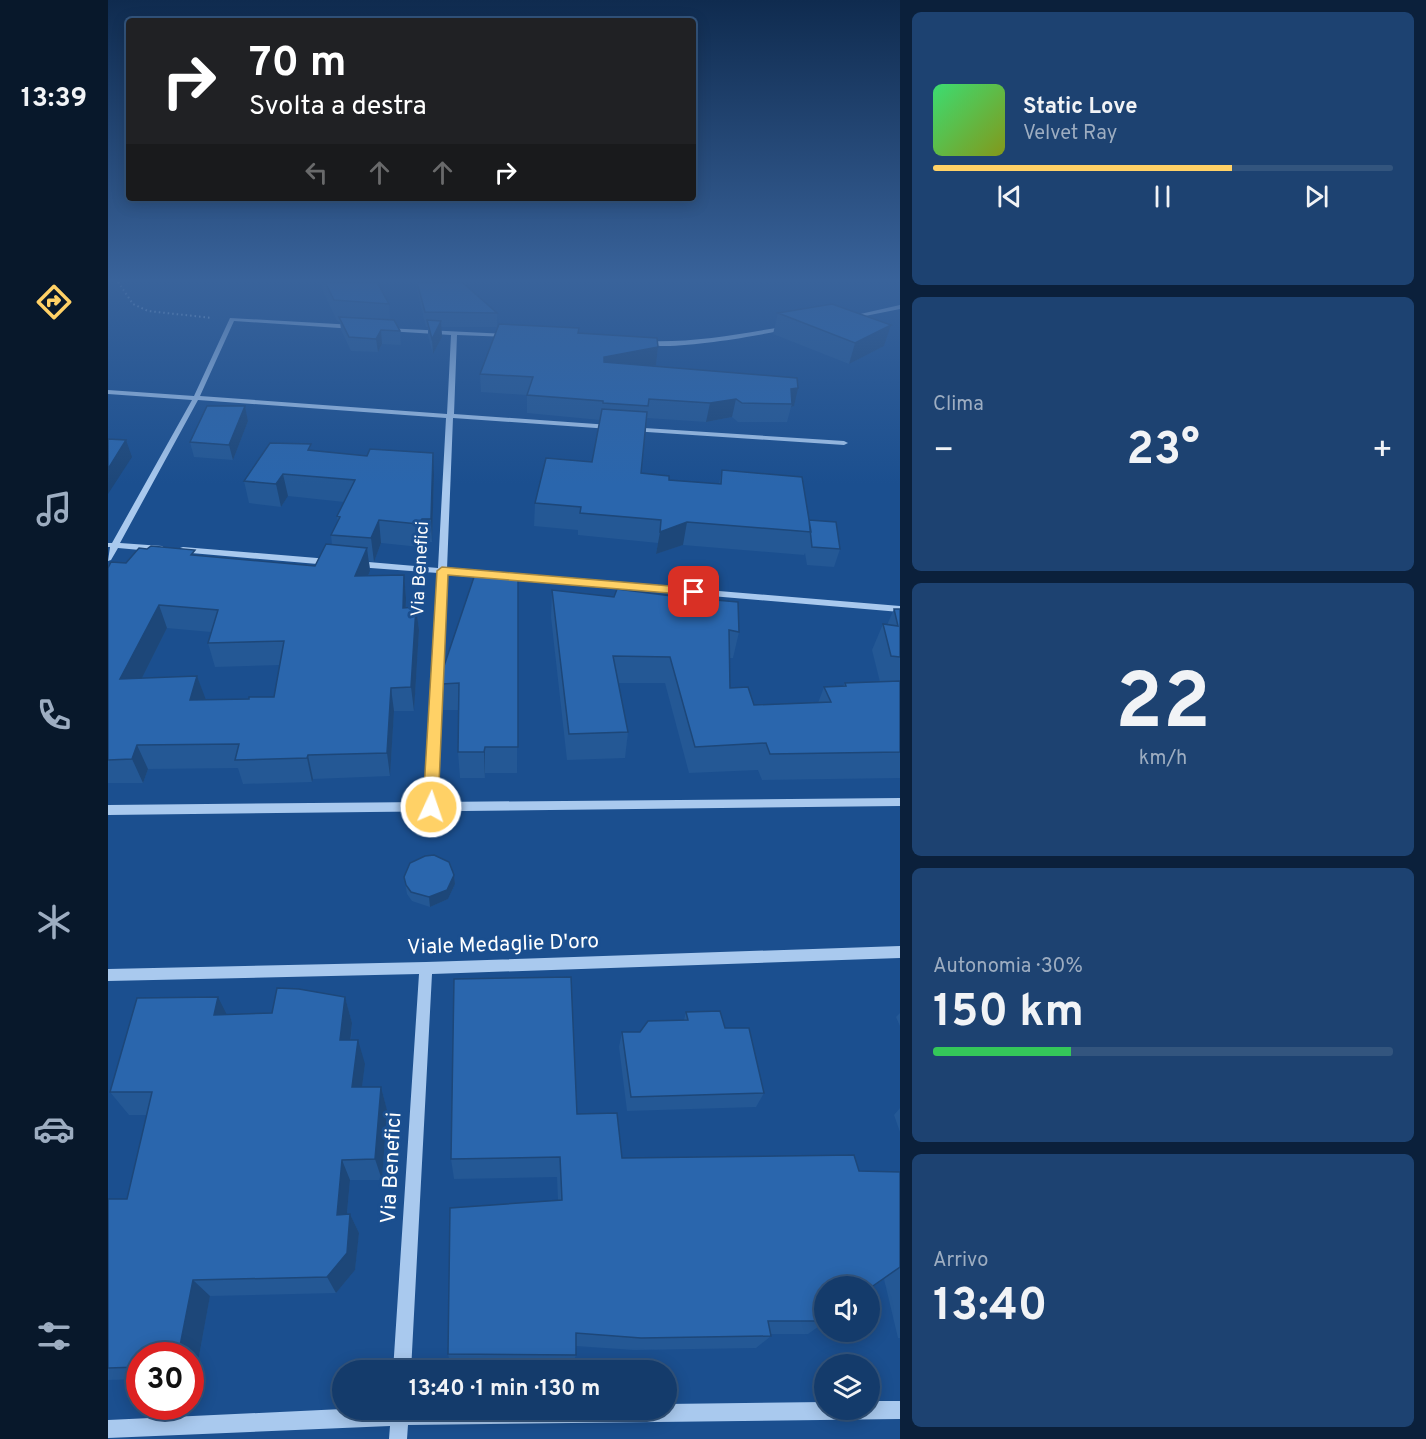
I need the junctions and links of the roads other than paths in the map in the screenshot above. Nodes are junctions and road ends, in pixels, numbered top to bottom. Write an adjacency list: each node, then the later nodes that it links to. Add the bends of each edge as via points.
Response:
1 (218, 349): 4 (street)
2 (453, 349): 5 (street, Via Benefici)
3 (108, 392): 4 (street)
4 (196, 398): 5 (street); 9 (street)
5 (450, 416): 6 (street); 13 (street, Via Benefici)
6 (617, 428)
7 (629, 429): 8 (street)
8 (844, 443)
9 (112, 545): 10 (street); 11 (street)
10 (108, 558)
11 (337, 563)
12 (349, 564): 13 (street)
13 (442, 571): 14 (street); 16 (street, Via Benefici)
14 (900, 609)
15 (900, 802): 16 (street)
16 (431, 807): 17 (street)
17 (108, 810)
18 (900, 952): 19 (street, Viale Medaglie D'oro)
19 (426, 968): 20 (street, Viale Medaglie D'oro); 21 (street, Via Benefici)
20 (108, 975)
21 (403, 1360)
22 (900, 1410): 23 (street)
23 (677, 1411)
24 (332, 1417): 26 (street)
25 (399, 1420): 27 (street)
26 (108, 1429)
27 (398, 1439)

